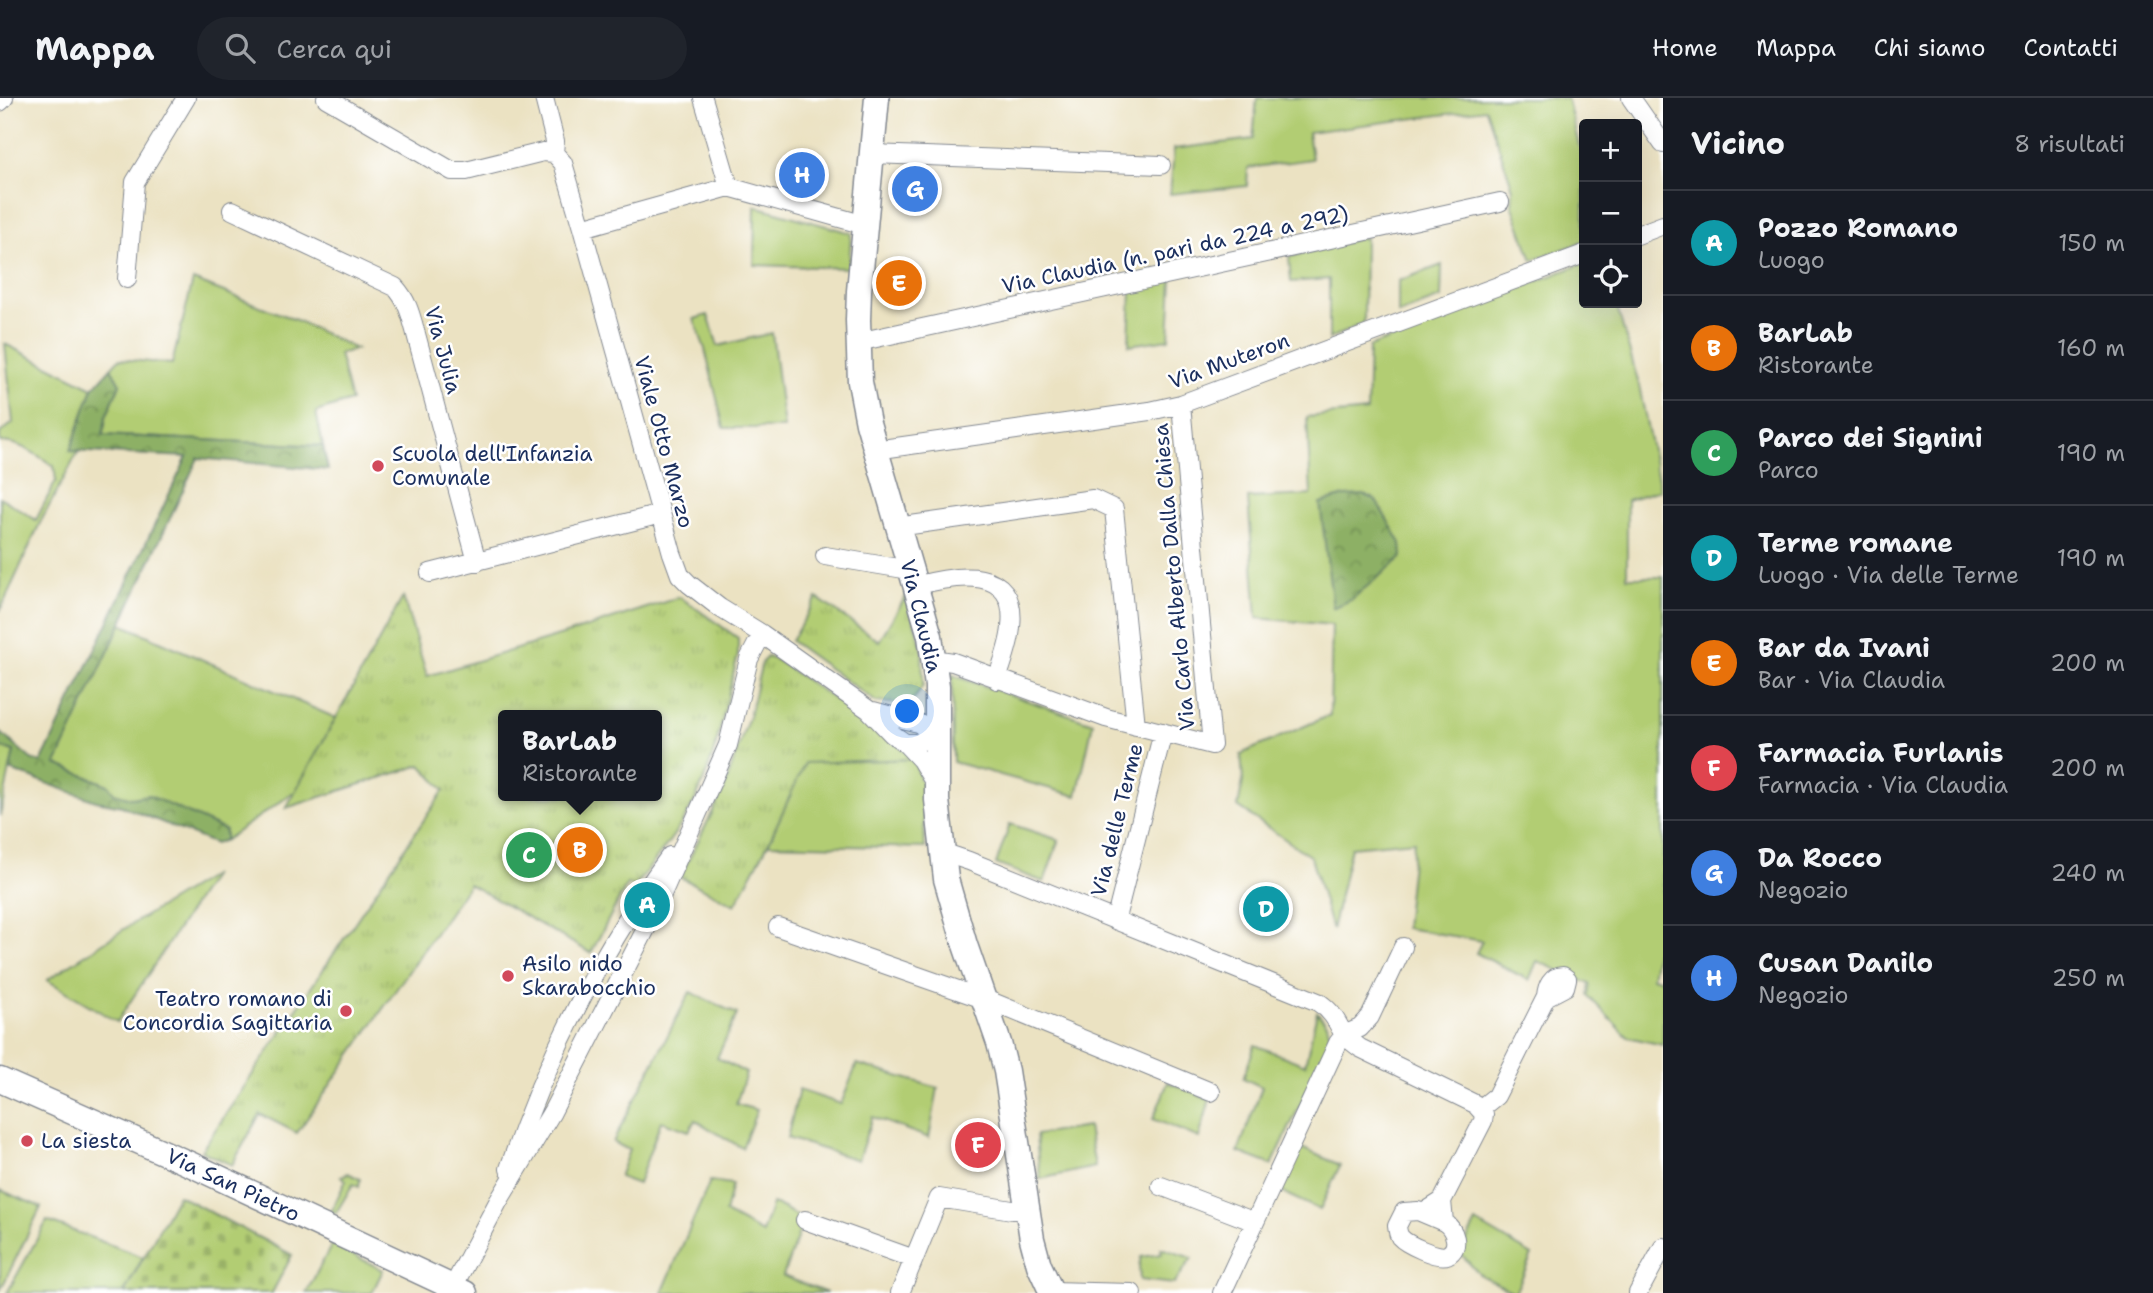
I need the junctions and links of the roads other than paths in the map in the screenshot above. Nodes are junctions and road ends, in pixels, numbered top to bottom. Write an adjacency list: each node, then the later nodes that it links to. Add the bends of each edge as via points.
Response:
1 (4, 98): 8 (street)
2 (186, 98): 21 (street, via 135,182)
3 (326, 98): 10 (street, via 452,171)
4 (544, 98): 10 (street, Viale Otto Marzo)
5 (702, 98): 13 (street)
6 (877, 98): 11 (street, Via Claudia)
7 (1631, 98): 9 (street)
8 (0, 102)
9 (1663, 144)
10 (554, 153): 18 (street, Viale Otto Marzo, via 563,163)
11 (872, 154): 12 (street); 17 (street, Via Claudia)
12 (1161, 165)
13 (729, 187): 17 (street); 18 (street)
14 (1500, 202): 22 (street, Via Claudia (n. pari da 224 a 292))
15 (232, 210): 28 (street, Via Julia, via 395,287 402,295)
16 (1663, 225): 19 (street)
17 (865, 226): 22 (street, Via Claudia)
18 (582, 228): 25 (street, Viale Otto Marzo)
19 (1642, 232)
20 (1579, 256): 23 (street, Via Muteron)
21 (127, 279)
22 (858, 342): 24 (street, Via Claudia, via 860,382)
23 (1181, 404): 24 (street, Via Muteron); 38 (street, Via Carlo Alberto Dalla Chiesa, via 1212,745)
24 (875, 450): 26 (street, Via Claudia)
25 (661, 514): 28 (street); 31 (street, Viale Otto Marzo, via 680,575)
26 (897, 527): 30 (street, Via Claudia); 37 (street, via 1093,499 1114,509)
27 (825, 556): 30 (street)
28 (477, 562): 29 (street)
29 (429, 573)
30 (913, 578): 32 (street, Via Claudia); 33 (street, via 974,578 1002,587 1011,606 1011,628)
31 (762, 635): 35 (street, Viale Otto Marzo); 42 (street, via 750,659 728,745)
32 (933, 659): 33 (street); 34 (street, Via Claudia)
33 (997, 680): 37 (street)
34 (937, 686): 36 (street, via 930,701); 39 (street, Via Claudia)
35 (869, 710): 36 (street, Viale Otto Marzo); 40 (street, Viale Otto Marzo)
36 (903, 719): 39 (street, Viale Otto Marzo)
37 (1136, 726): 38 (street)
38 (1163, 732): 44 (street, Via delle Terme)
39 (938, 736): 40 (street); 41 (street, Via Claudia)
40 (905, 743): 41 (street, Viale Otto Marzo)
41 (937, 785): 43 (street, Via Claudia)
42 (689, 831): 55 (street, via 651,919 552,1112); 55 (street, via 637,901 595,971 529,1111)
43 (943, 856): 44 (street, Via delle Terme, via 970,861); 48 (street, Via Claudia, via 950,897)
44 (1116, 918): 49 (street, Via delle Terme, via 1318,1002 1332,1014)
45 (778, 927): 48 (street)
46 (1403, 947): 49 (street, via 1370,1017)
47 (1546, 997): 52 (street, via 1496,1096)
48 (984, 1000): 51 (street); 56 (street, Via Claudia, via 1006,1071)
49 (1344, 1035): 52 (street, via 1360,1048); 59 (street)
50 (0, 1080): 63 (street, Via San Pietro)
51 (1211, 1092)
52 (1481, 1108): 54 (street, via 1479,1131)
53 (1161, 1186): 59 (street)
54 (1442, 1201): 57 (street); 60 (street)
55 (498, 1202): 63 (street)
56 (1026, 1210): 62 (street, via 939,1198); 64 (street, Via Claudia, via 1035,1252)
57 (1423, 1213): 60 (street); 60 (street, via 1404,1212 1399,1219 1398,1231 1407,1243 1447,1255 1454,1247 1454,1232)
58 (805, 1220): 62 (street)
59 (1255, 1222): 67 (street)
60 (1444, 1222)
61 (1663, 1247): 68 (street)
62 (914, 1259): 65 (street)
63 (459, 1290)
64 (1052, 1292): 66 (street)
65 (900, 1293)
66 (1132, 1293)
67 (1222, 1293)
68 (1638, 1293)

